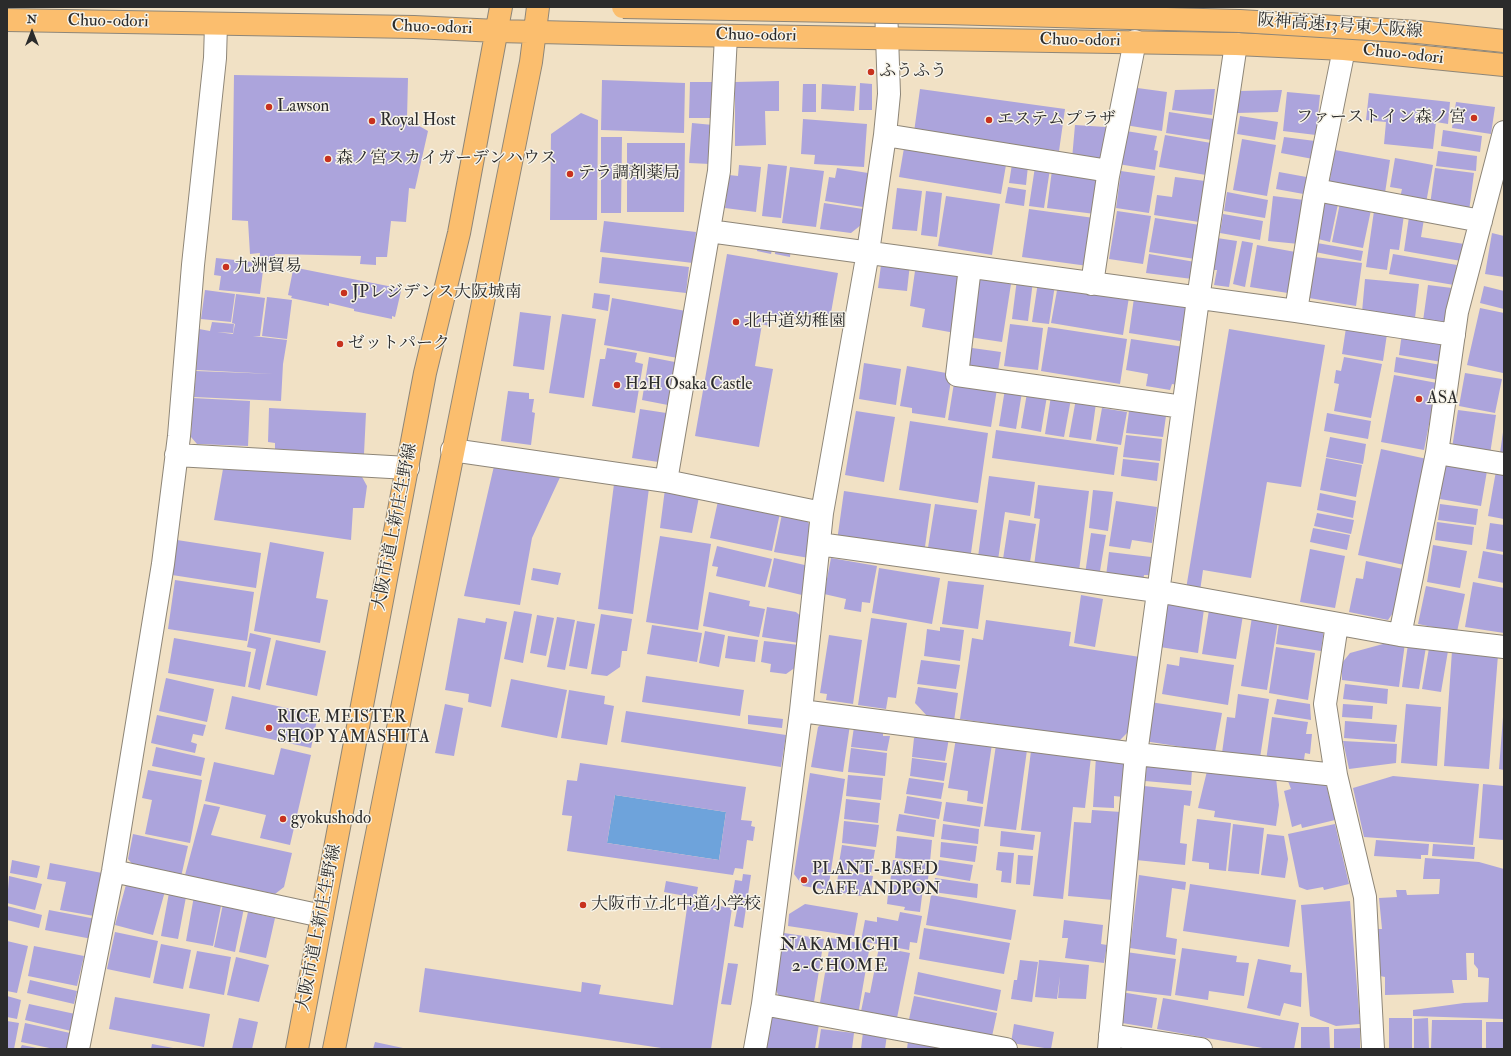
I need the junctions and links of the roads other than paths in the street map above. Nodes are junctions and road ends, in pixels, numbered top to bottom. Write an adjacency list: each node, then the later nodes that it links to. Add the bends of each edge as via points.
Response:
1 (501, 7): 7 (main road, 大阪市道上新庄生野線)
2 (538, 7): 8 (main road)
3 (623, 7): 12 (main road, 阪神高速13号東大阪線, bridge, via 945,12 1240,21 1410,31)
4 (886, 7): 10 (street)
5 (7, 20): 6 (main road, Chuo-odori)
6 (216, 24): 7 (main road, Chuo-odori); 31 (street, via 215,58)
7 (497, 31): 8 (main road, Chuo-odori); 33 (main road, 大阪市道上新庄生野線, via 459,233 425,373)
8 (533, 32): 9 (main road, Chuo-odori); 29 (main road, via 529,70)
9 (726, 36): 10 (main road, Chuo-odori); 21 (street, via 719,171)
10 (887, 38): 11 (main road, Chuo-odori); 17 (street, via 889,94)
11 (1135, 41): 13 (main road, Chuo-odori); 18 (street)
12 (1504, 41)
13 (1236, 44): 14 (main road, Chuo-odori); 25 (street)
14 (1344, 49): 15 (main road, Chuo-odori); 19 (street)
15 (1504, 65)
16 (1504, 132): 20 (street)
17 (885, 135): 18 (street); 22 (street)
18 (1109, 171): 24 (street)
19 (1316, 190): 20 (street); 26 (street)
20 (1481, 221): 27 (street, via 1457,312)
21 (709, 231): 22 (street); 34 (street)
22 (868, 252): 23 (street); 35 (street)
23 (970, 267): 24 (street); 28 (street, via 957,375)
24 (1092, 284): 25 (street)
25 (1198, 299): 26 (street); 28 (street)
26 (1296, 311): 27 (street)
27 (1454, 335): 30 (street)
28 (1183, 407): 37 (street)
29 (452, 450): 34 (street); 50 (main road)
30 (1437, 452): 32 (street); 39 (street)
31 (176, 454): 33 (street); 44 (street, via 163,564)
32 (1504, 464)
33 (408, 468): 45 (main road, 大阪市道上新庄生野線)
34 (666, 481): 35 (street)
35 (822, 513): 36 (street)
36 (819, 544): 37 (street); 41 (street)
37 (1157, 591): 38 (street); 42 (street)
38 (1337, 624): 39 (street); 43 (street, via 1325,704)
39 (1400, 635): 40 (street)
40 (1504, 646)
41 (802, 711): 42 (street); 46 (street)
42 (1136, 754): 43 (street); 47 (street)
43 (1336, 775): 54 (street, via 1365,897)
44 (113, 871): 45 (street); 48 (street)
45 (322, 916): 49 (main road, 大阪市道上新庄生野線)
46 (763, 1004): 51 (street); 52 (street)
47 (1110, 1042): 53 (street)
48 (78, 1049)
49 (297, 1049)
50 (334, 1049)
51 (755, 1049)
52 (1006, 1049)
53 (1201, 1049)
54 (1373, 1049)

